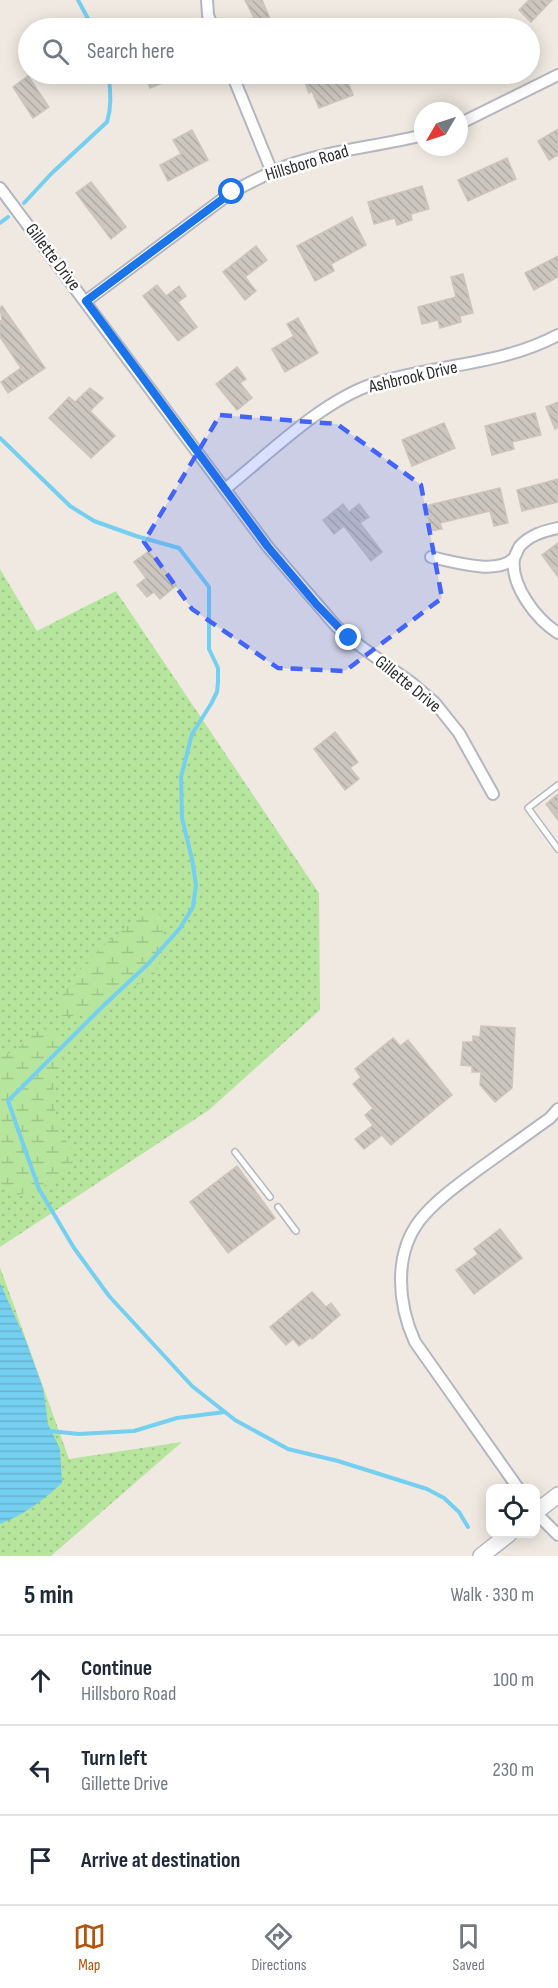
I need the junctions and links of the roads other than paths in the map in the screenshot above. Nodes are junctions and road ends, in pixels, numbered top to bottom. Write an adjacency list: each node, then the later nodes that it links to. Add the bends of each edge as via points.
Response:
1 (207, 0): 2 (street)
2 (209, 18)
3 (558, 75): 6 (street)
4 (236, 84): 9 (street)
5 (540, 84): 7 (street)
6 (540, 84)
7 (468, 120)
8 (414, 137): 9 (street, Hillsboro Road, via 338,152)
9 (272, 171): 11 (street, Hillsboro Road, via 232,192)
10 (0, 188): 11 (street, Gillette Drive)
11 (86, 301): 13 (street, Gillette Drive)
12 (558, 335): 13 (street, Ashbrook Drive, via 529,349 490,360 405,376 352,393 316,415)
13 (225, 489): 19 (street, Gillette Drive, via 268,547 336,626 413,684 450,720)
14 (558, 528): 16 (street, via 532,537)
15 (431, 556): 16 (street, via 471,566 489,566)
16 (514, 558): 17 (street, via 513,570 528,602)
17 (558, 633)
18 (558, 785): 20 (lane, via 528,808)
19 (493, 794)
20 (558, 849)
21 (558, 1109): 26 (street, via 420,1220 402,1265 402,1305 415,1342)
22 (236, 1152): 23 (lane)
23 (270, 1197)
24 (278, 1207): 25 (lane)
25 (296, 1231)
26 (515, 1484)
27 (558, 1495): 28 (main road)
28 (540, 1509)
29 (540, 1516): 30 (street)
30 (558, 1535)
31 (502, 1538): 32 (main road)
32 (481, 1556)

